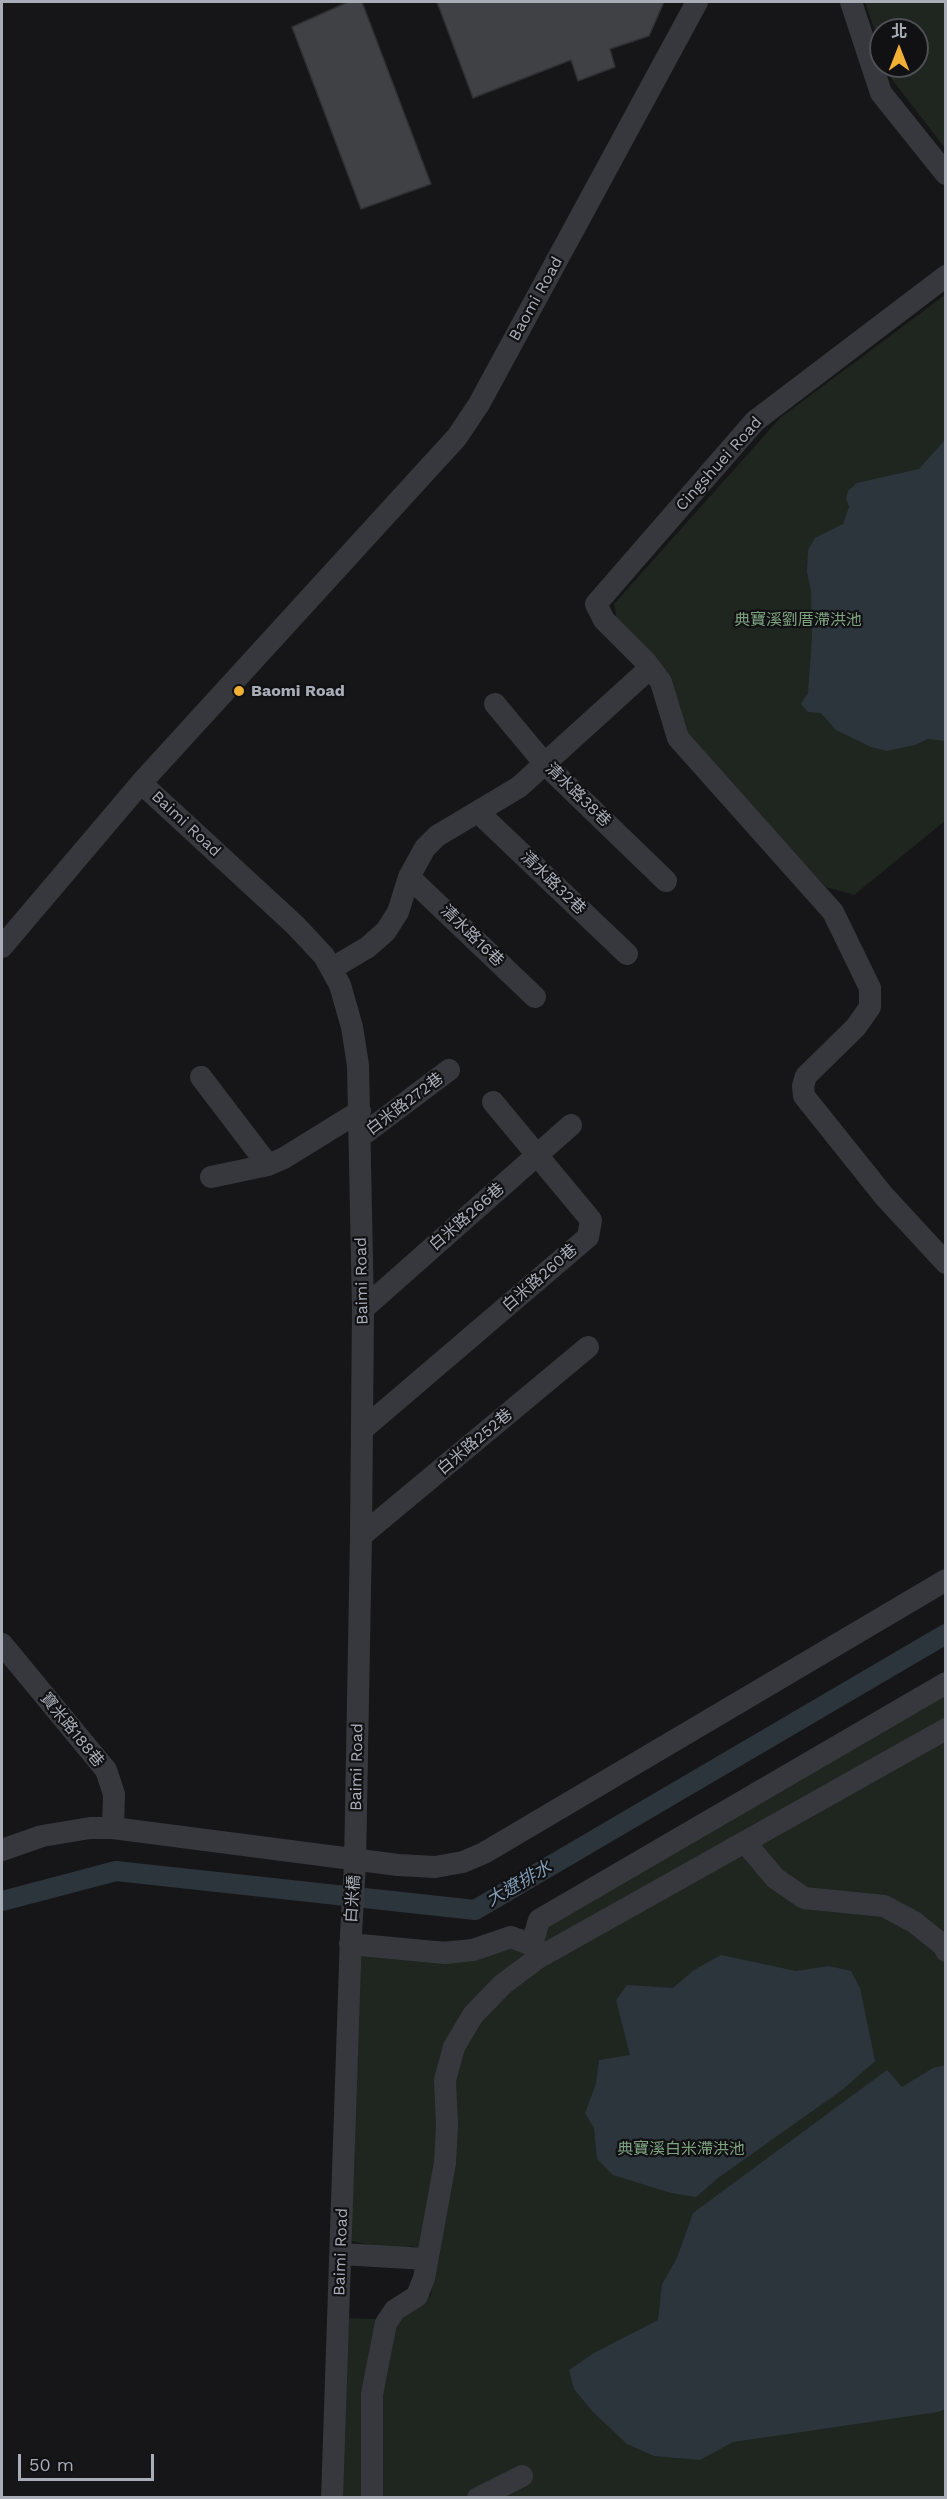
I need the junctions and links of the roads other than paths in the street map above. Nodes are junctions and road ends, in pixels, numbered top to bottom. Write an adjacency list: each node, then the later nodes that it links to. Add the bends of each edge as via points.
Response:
1 (697, 2): 8 (street, Baomi Road, via 479,404 457,437)
2 (851, 2): 3 (street, via 881,93)
3 (945, 174)
4 (945, 276): 5 (street, Cingshuei Road, via 755,421 596,604 604,620)
5 (650, 668): 7 (street); 25 (street, via 661,682 678,738 833,912 844,934 870,988 870,1007 856,1027 806,1076 804,1096 884,1196)
6 (495, 704): 7 (street, 清水路38巷)
7 (545, 764): 9 (street, via 519,787); 11 (street, 清水路38巷)
8 (141, 783): 12 (street, Baomi Road); 14 (street, Baimi Road, via 295,925)
9 (478, 812): 10 (street, via 437,836 425,848); 13 (street, 清水路32巷)
10 (409, 877): 14 (street, via 398,912 386,931); 15 (street, 清水路16巷)
11 (666, 881)
12 (2, 946)
13 (627, 954)
14 (331, 969): 19 (street, Baimi Road, via 340,985 352,1027)
15 (534, 997)
16 (449, 1070): 21 (street, 白米路272巷)
17 (201, 1077): 23 (street)
18 (493, 1102): 22 (street, 白米路260巷)
19 (360, 1111): 21 (street, Baimi Road); 23 (street)
20 (571, 1125): 22 (street, 白米路266巷)
21 (360, 1137): 26 (street, Baimi Road)
22 (537, 1155): 26 (street, 白米路266巷); 28 (street, 白米路260巷, via 591,1220 588,1237)
23 (268, 1165): 24 (street)
24 (211, 1177)
25 (945, 1263)
26 (363, 1309): 28 (street, Baimi Road)
27 (588, 1347): 29 (street, 白米路252巷)
28 (362, 1430): 29 (street, Baimi Road)
29 (361, 1536): 37 (street, Baimi Road)
30 (945, 1580): 37 (street, via 484,1852 463,1862 435,1867)
31 (2, 1644): 34 (street, 寶米路188巷, via 105,1770 114,1794)
32 (945, 1683): 40 (street, via 539,1920)
33 (945, 1730): 35 (street)
34 (113, 1828): 36 (street, via 42,1836); 37 (street)
35 (745, 1842): 39 (street, via 775,1878 804,1898 884,1906 914,1922); 40 (street)
36 (2, 1850)
37 (355, 1861): 38 (street, 白米橋)
38 (350, 1939): 40 (street, via 445,1953 473,1950 511,1937); 41 (street, Baimi Road)
39 (945, 1951)
40 (535, 1952): 42 (street, via 473,2015 454,2047 445,2080 445,2163 436,2225)
41 (341, 2254): 42 (street); 44 (street, Baimi Road)
42 (426, 2259): 45 (street, via 417,2296 395,2310 386,2323 372,2394)
43 (522, 2476): 46 (street)
44 (332, 2498)
45 (372, 2498)
46 (478, 2498)

